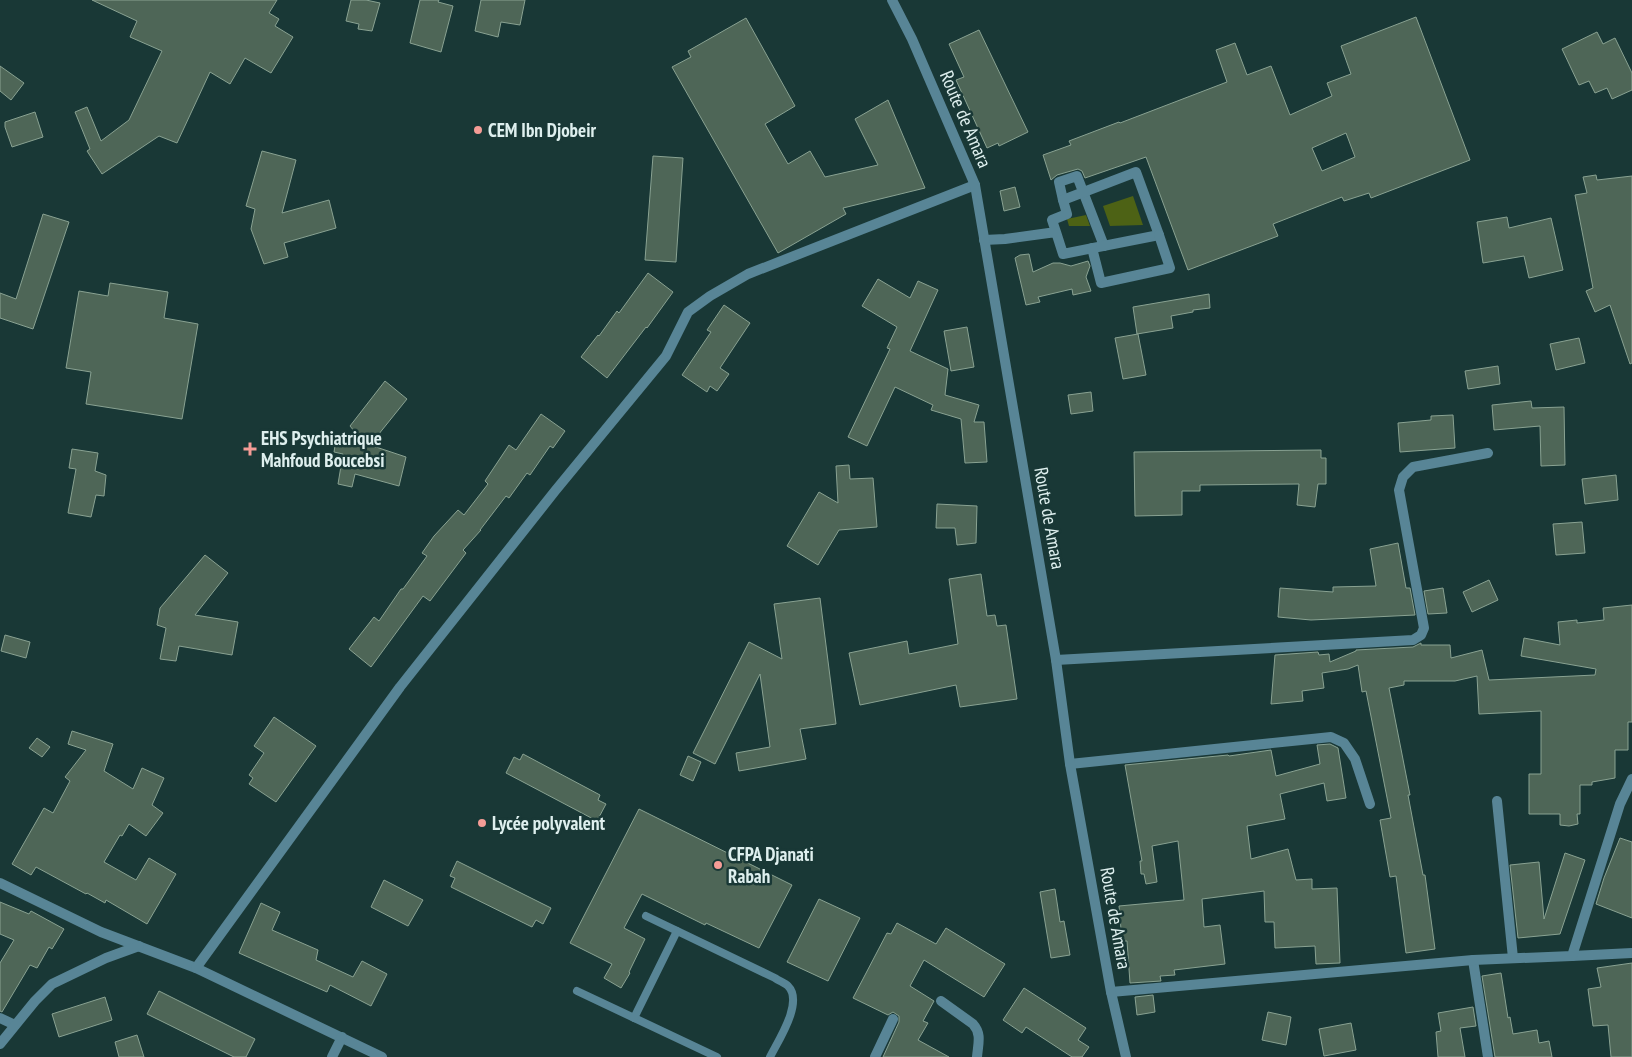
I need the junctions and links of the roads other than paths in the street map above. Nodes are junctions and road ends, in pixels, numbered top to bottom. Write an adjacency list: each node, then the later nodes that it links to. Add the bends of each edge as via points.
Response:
1 (892, 0): 2 (street, Route de Amara)
2 (975, 185): 7 (street, Route de Amara); 24 (street, via 748,274 688,312 666,356 400,687)
3 (1084, 192): 4 (street); 4 (street, via 1077,176 1058,182); 6 (street, via 1136,172); 8 (street)
4 (1064, 200): 5 (street, via 1067,214 1052,220)
5 (1056, 232): 7 (street); 9 (street, via 1064,254)
6 (1159, 235): 8 (street); 9 (street, via 1170,268 1102,283)
7 (984, 240): 11 (street, Route de Amara)
8 (1104, 246): 9 (street)
9 (1092, 248)
10 (1488, 453): 11 (street, via 1413,467 1403,477 1399,490 1424,628 1413,640)
11 (1056, 660): 12 (street, Route de Amara)
12 (1070, 764): 15 (street, via 1331,737 1344,743 1356,759); 26 (street, Route de Amara)
13 (1632, 779): 21 (street, via 1620,804)
14 (1497, 801): 22 (street)
15 (1370, 804)
16 (0, 883): 19 (street, via 101,932)
17 (646, 916): 18 (lane)
18 (677, 931): 29 (lane); 37 (lane, via 789,987 794,997 793,1012)
19 (139, 946): 24 (street); 31 (street, via 52,984)
20 (1632, 953): 21 (street)
21 (1572, 956): 22 (street)
22 (1513, 958): 23 (street)
23 (1473, 960): 26 (street); 41 (street)
24 (196, 968): 32 (street)
25 (577, 991): 29 (lane)
26 (1111, 992): 40 (street, Route de Amara)
27 (941, 1001): 39 (street, via 977,1028 980,1034)
28 (0, 1018): 31 (street)
29 (634, 1018): 36 (lane)
30 (893, 1019): 38 (street)
31 (15, 1025): 33 (street)
32 (342, 1037): 34 (street); 35 (street)
33 (0, 1044)
34 (332, 1057)
35 (382, 1057)
36 (717, 1057)
37 (770, 1057)
38 (875, 1057)
39 (977, 1057)
40 (1126, 1057)
41 (1488, 1057)

